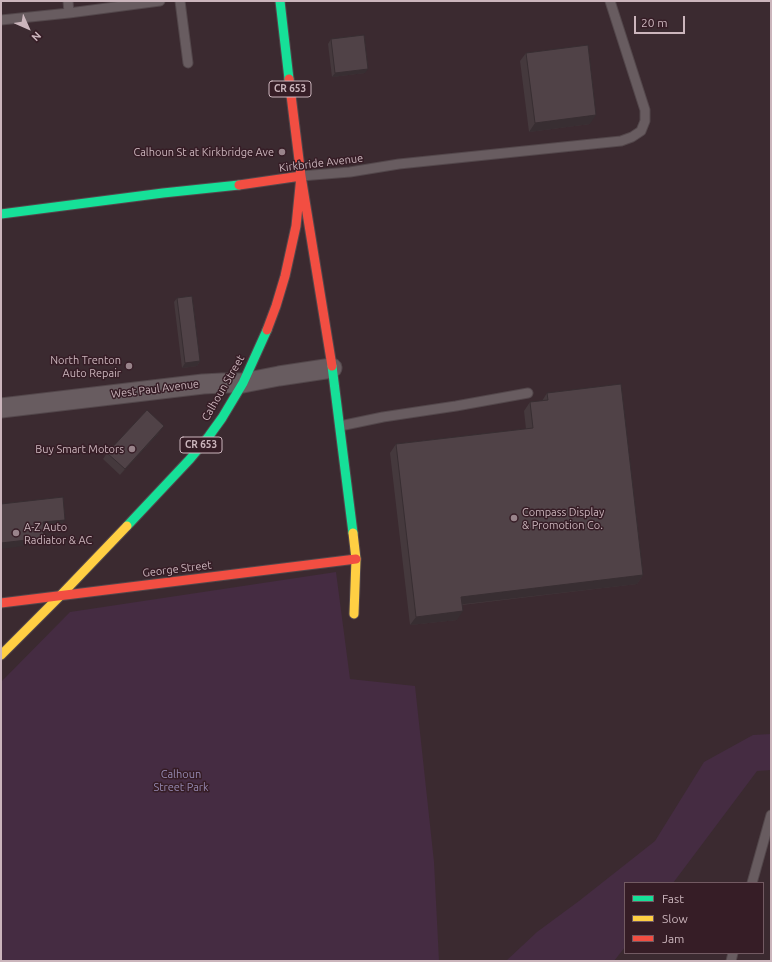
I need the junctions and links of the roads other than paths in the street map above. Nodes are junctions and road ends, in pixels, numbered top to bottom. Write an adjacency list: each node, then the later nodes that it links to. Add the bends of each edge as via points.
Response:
1 (68, 1): 6 (lane)
2 (160, 1): 6 (lane)
3 (180, 1): 8 (lane)
4 (280, 1): 9 (street, Calhoun Street / CR 653)
5 (610, 1): 9 (lane, Kirkbride Avenue, via 645,110 645,121 641,130 632,137 621,141)
6 (69, 13): 7 (lane)
7 (1, 20)
8 (188, 63)
9 (301, 176): 10 (street, Kirkbride Avenue); 11 (street, Calhoun Street); 12 (street, Calhoun Street / CR 653, via 296,226 285,276 268,327)
10 (1, 214)
11 (332, 368): 12 (street, West Paul Avenue); 15 (street, Calhoun Street)
12 (243, 383): 14 (street, West Paul Avenue, via 222,382); 17 (street, Calhoun Street / CR 653, via 222,418 190,459)
13 (528, 393): 15 (lane, via 383,416)
14 (1, 408)
15 (340, 426): 16 (street, Calhoun Street)
16 (356, 559): 17 (street, George Street); 19 (street, Calhoun Street)
17 (60, 596): 18 (street, George Street); 20 (street, Calhoun Street / CR 653)
18 (1, 603)
19 (354, 614)
20 (1, 656)
21 (771, 815): 22 (lane)
22 (752, 882)

